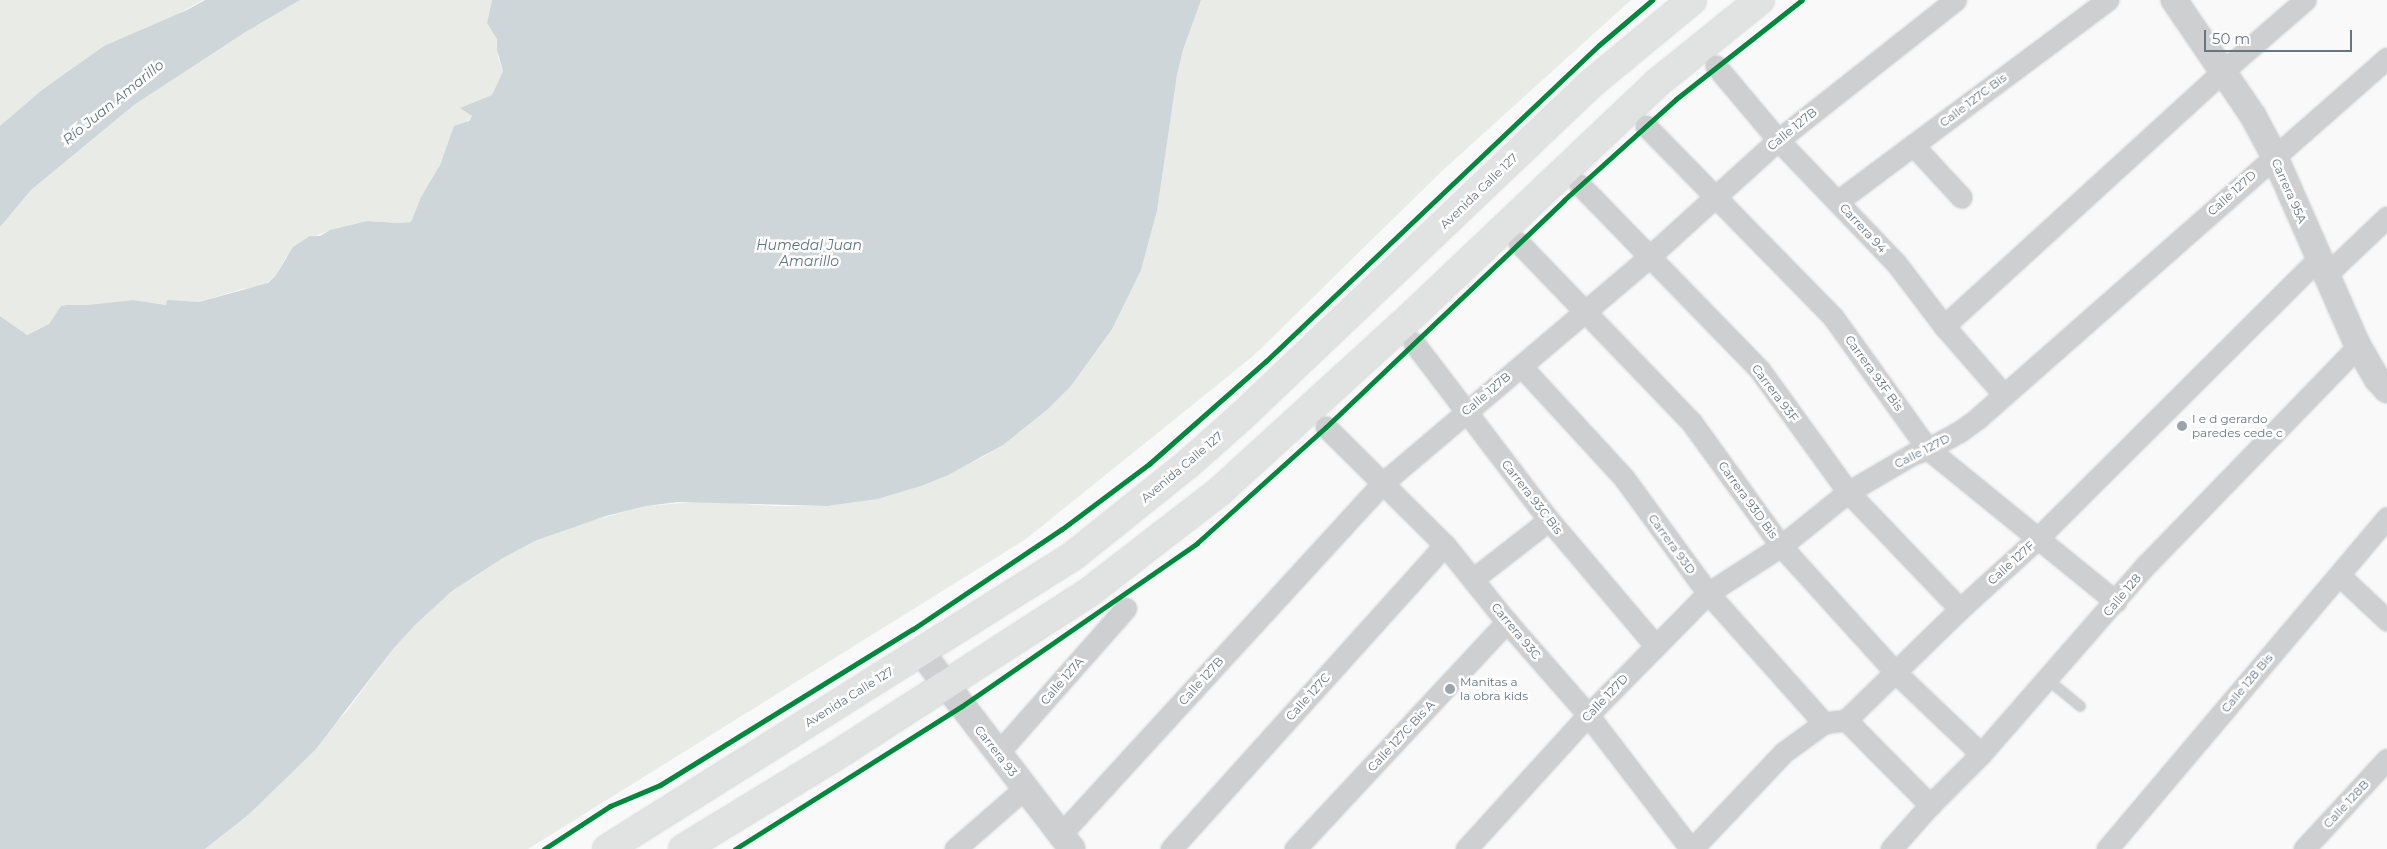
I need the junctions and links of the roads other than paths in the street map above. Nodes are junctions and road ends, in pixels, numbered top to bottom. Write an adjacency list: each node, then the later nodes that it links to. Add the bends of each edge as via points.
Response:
1 (1692, 0): 49 (main road, Avenida Calle 127, via 1587,86 1300,362 1188,464 1073,556)
2 (1760, 0): 52 (main road, via 1658,83 1220,492 1088,593)
3 (1955, 0): 7 (street, Calle 127B)
4 (2108, 0): 13 (street, Calle 127C Bis)
5 (2174, 0): 10 (street, Carrera 95A)
6 (2305, 0): 10 (street)
7 (1932, 7): 12 (street, Calle 127B)
8 (2387, 58): 14 (street, Calle 127D)
9 (1716, 66): 12 (street, Carrera 94)
10 (2222, 72): 14 (street, Carrera 95A); 24 (street)
11 (1646, 126): 16 (street, Carrera 93F Bis)
12 (1778, 140): 16 (street, Calle 127B); 18 (street, Carrera 94)
13 (1913, 144): 17 (street); 18 (street, Calle 127C Bis)
14 (2274, 156): 22 (street, Carrera 95A); 29 (street, Calle 127D)
15 (1580, 185): 21 (street, Carrera 93F)
16 (1716, 196): 21 (street, Calle 127B); 32 (street, Carrera 93F Bis, via 1833,317)
17 (1961, 197)
18 (1838, 201): 24 (street, Carrera 94, via 1896,263)
19 (2387, 217): 22 (street, Calle 127F)
20 (1519, 243): 23 (street, Carrera 93D Bis)
21 (1649, 257): 23 (street, Calle 127B); 34 (street, Carrera 93F, via 1759,369)
22 (2323, 266): 26 (street, Carrera 95A); 37 (street, Calle 127F)
23 (1585, 312): 27 (street, Calle 127B); 39 (street, Carrera 93D Bis, via 1692,423)
24 (1944, 326): 29 (street, Carrera 94)
25 (1414, 343): 30 (street, Carrera 93C Bis)
26 (2358, 346): 28 (street, Carrera 95A); 43 (street, Calle 128, via 2148,564)
27 (1520, 366): 30 (street, Calle 127B); 42 (street, Carrera 93D, via 1624,478)
28 (2384, 381)
29 (2004, 395): 32 (street, Calle 127D, via 1959,432)
30 (1467, 410): 33 (street, Calle 127B); 36 (street, Carrera 93C Bis)
31 (1326, 427): 33 (street, Carrera 93C)
32 (1928, 449): 34 (street, Calle 127D, via 1913,454); 37 (street, Carrera 93F Bis)
33 (1384, 482): 38 (street, Carrera 93C); 62 (street, Calle 127B)
34 (1848, 492): 39 (street, Calle 127D); 45 (street, Carrera 93F)
35 (2387, 518): 40 (street, Calle 128 Bis)
36 (1549, 520): 41 (street); 48 (street, Carrera 93C Bis)
37 (2037, 539): 43 (street, Carrera 93F Bis); 45 (street, Calle 127F)
38 (1445, 545): 41 (street, Carrera 93C); 66 (street, Calle 127C)
39 (1781, 546): 42 (street, Calle 127D); 50 (street, Carrera 93D Bis)
40 (2339, 575): 46 (street); 71 (street, Calle 128 Bis)
41 (1474, 579): 47 (street, Carrera 93C)
42 (1708, 593): 48 (street, Calle 127D); 56 (street, Carrera 93D)
43 (2116, 602): 51 (street, Calle 128)
44 (1126, 608): 57 (street, Calle 127A)
45 (1960, 609): 50 (street, Calle 127F)
46 (2387, 620)
47 (1507, 622): 54 (street, Carrera 93C); 67 (street, Calle 127C Bis A)
48 (1656, 646): 54 (street, Calle 127D)
49 (920, 652): 52 (street, Carrera 93); 63 (main road, Avenida Calle 127)
50 (1896, 673): 55 (street, Calle 127F); 58 (street, Carrera 93D Bis)
51 (2048, 679): 53 (lane); 58 (street, Calle 128)
52 (946, 686): 57 (street, Carrera 93); 64 (main road)
53 (2080, 706)
54 (1588, 715): 68 (street, Calle 127D); 69 (street, Carrera 93C)
55 (1846, 720): 56 (street); 61 (street)
56 (1824, 723): 69 (street, via 1784,752)
57 (998, 754): 60 (street, Carrera 93)
58 (1981, 754): 61 (street, Calle 128)
59 (2387, 759): 72 (street, Calle 128B)
60 (1025, 788): 62 (street, Carrera 93); 65 (street)
61 (1930, 805): 70 (street, Calle 128)
62 (1066, 842)
63 (607, 849)
64 (684, 849)
65 (955, 849)
66 (1171, 849)
67 (1295, 849)
68 (1466, 849)
69 (1691, 849)
70 (1891, 849)
71 (2107, 849)
72 (2304, 849)

